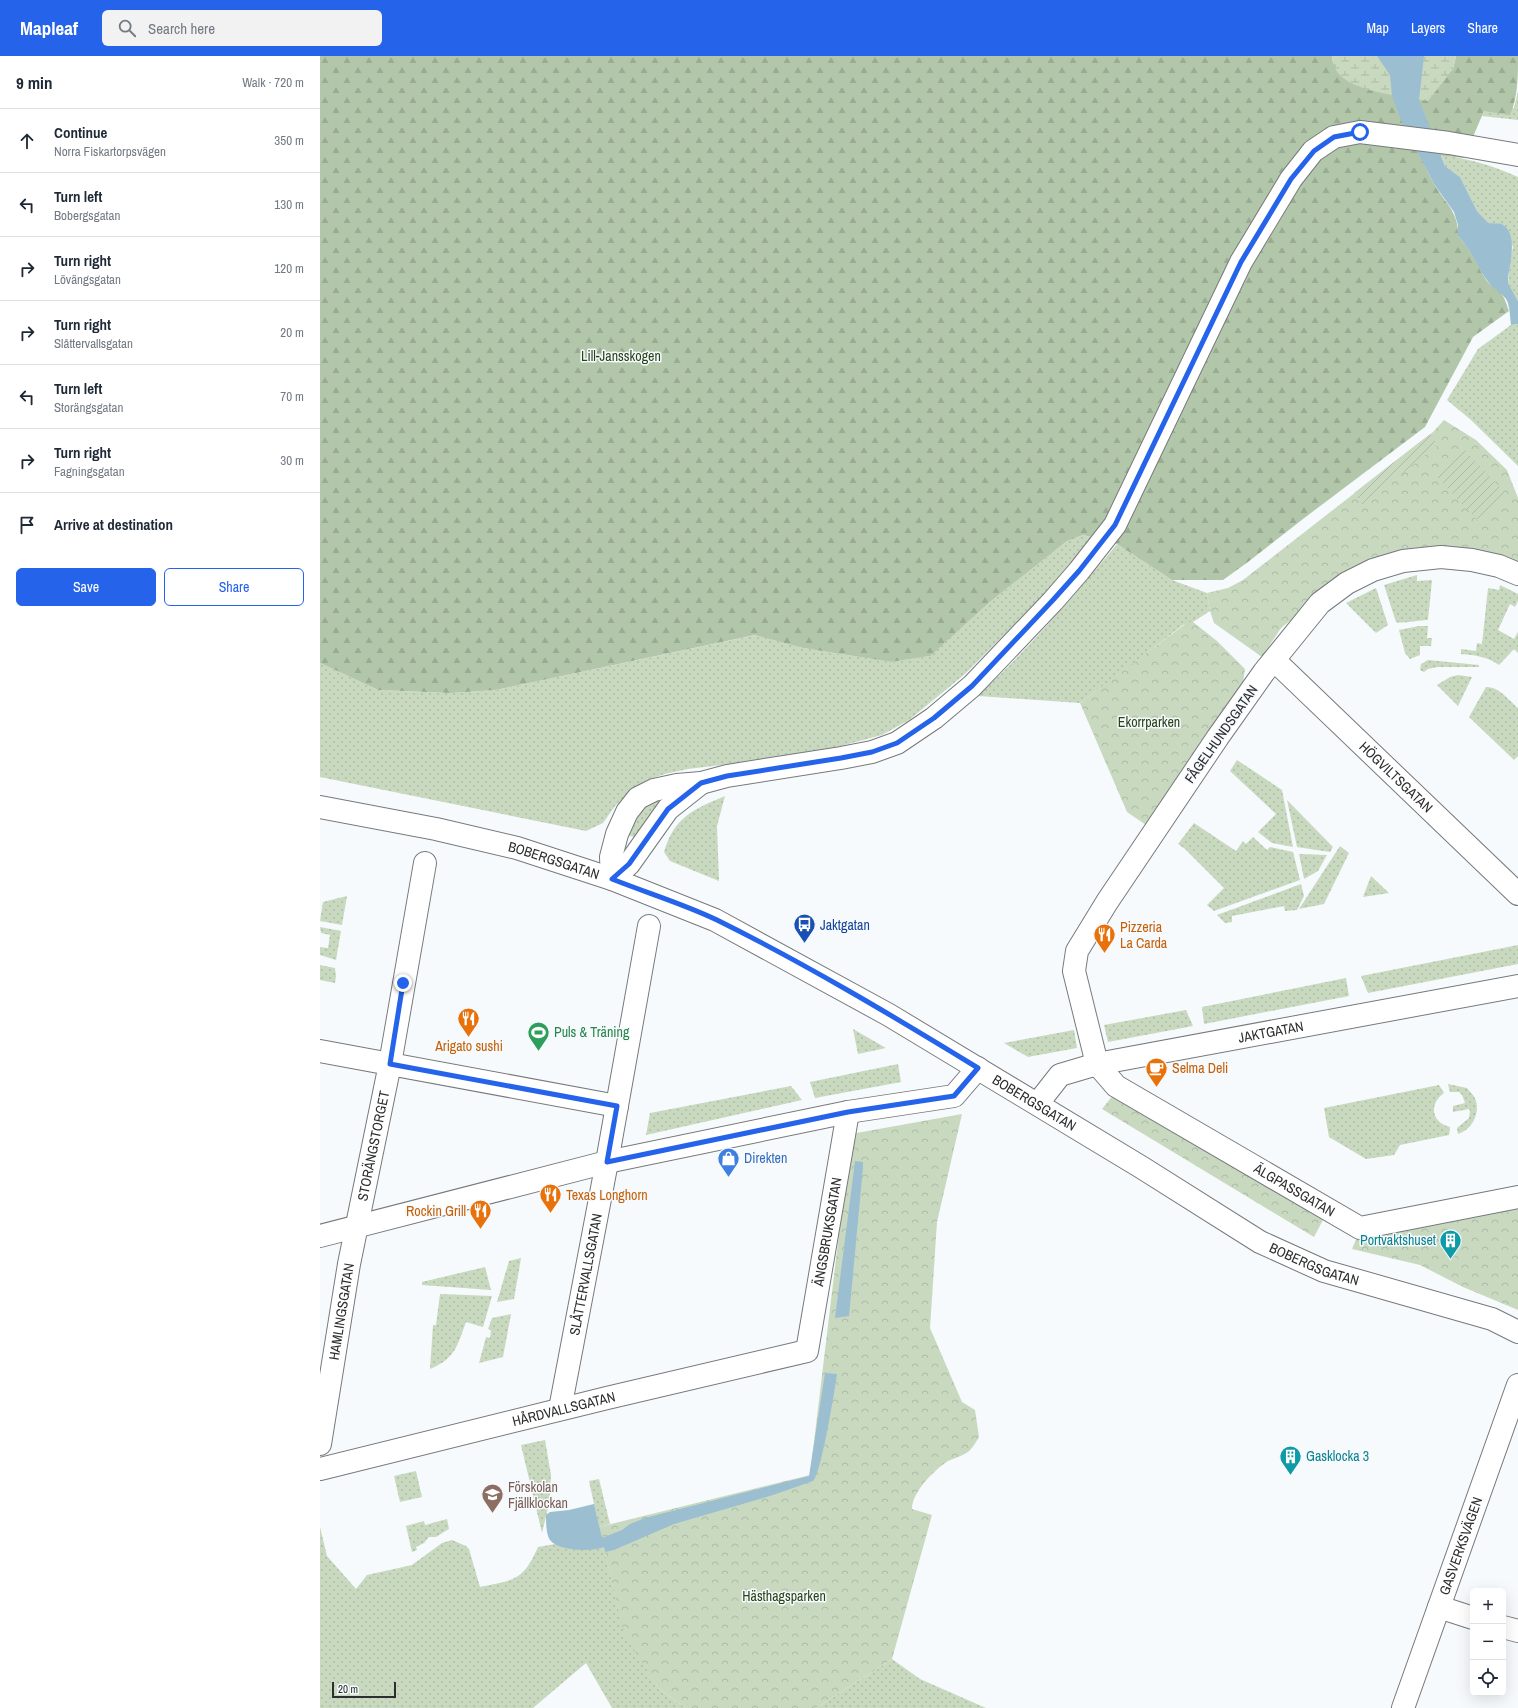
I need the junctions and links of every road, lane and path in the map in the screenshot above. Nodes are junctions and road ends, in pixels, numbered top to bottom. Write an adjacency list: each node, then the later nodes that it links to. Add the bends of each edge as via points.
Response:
1 (1518, 155): 4 (street, via 1360,132 1334,137 1314,151 1291,179 1241,262 1115,525 1079,571 972,686 934,718 897,743 872,752 727,776)
2 (1518, 574): 3 (street, FÅGELHUNDSGATAN, via 1499,566 1472,560 1441,557 1402,561 1373,570 1347,583 1320,603)
3 (1274, 660): 8 (street, HÖGVILTSGATAN); 13 (street, FÅGELHUNDSGATAN, via 1218,737 1077,951 1074,971)
4 (701, 783): 7 (street, via 668,809 629,864); 7 (street, via 654,790 638,798 626,812 617,834 611,857)
5 (320, 807): 7 (street, BOBERGSGATAN, via 436,829 517,848)
6 (425, 863): 12 (street, STORÄNGSTORGET)
7 (612, 879): 14 (street, BOBERGSGATAN, via 715,920 752,939)
8 (1518, 894)
9 (649, 926): 16 (street, SLÅTTERVALLSGATAN)
10 (1518, 986): 13 (street, JAKTGATAN)
11 (320, 1051): 12 (street)
12 (390, 1064): 16 (street); 20 (street, STORÄNGSTORGET)
13 (1097, 1064): 15 (street, JAKTGATAN, via 1060,1075); 19 (street, ÄLGPASSGATAN, via 1116,1086 1360,1228)
14 (978, 1068): 15 (street, BOBERGSGATAN); 17 (street, via 954,1096)
15 (1038, 1104): 22 (street, BOBERGSGATAN, via 1260,1242 1324,1271 1492,1319)
16 (617, 1106): 18 (street, SLÅTTERVALLSGATAN)
17 (848, 1112): 18 (street); 23 (street, ÄNGSBRUKSGATAN)
18 (607, 1162): 20 (street); 25 (street, SLÅTTERVALLSGATAN)
19 (1518, 1197)
20 (356, 1228): 21 (street); 26 (street, HAMLINGSGATAN)
21 (320, 1236)
22 (1518, 1332)
23 (807, 1351): 25 (street, HÅRDVALLSGATAN)
24 (1518, 1385): 28 (street, GASVERKSVÄGEN)
25 (560, 1409): 27 (street, HÅRDVALLSGATAN)
26 (320, 1444)
27 (320, 1469)
28 (1439, 1607): 29 (street); 32 (street, GASVERKSVÄGEN)
29 (1470, 1617)
30 (1506, 1628): 31 (street)
31 (1518, 1631)
32 (1403, 1708)

